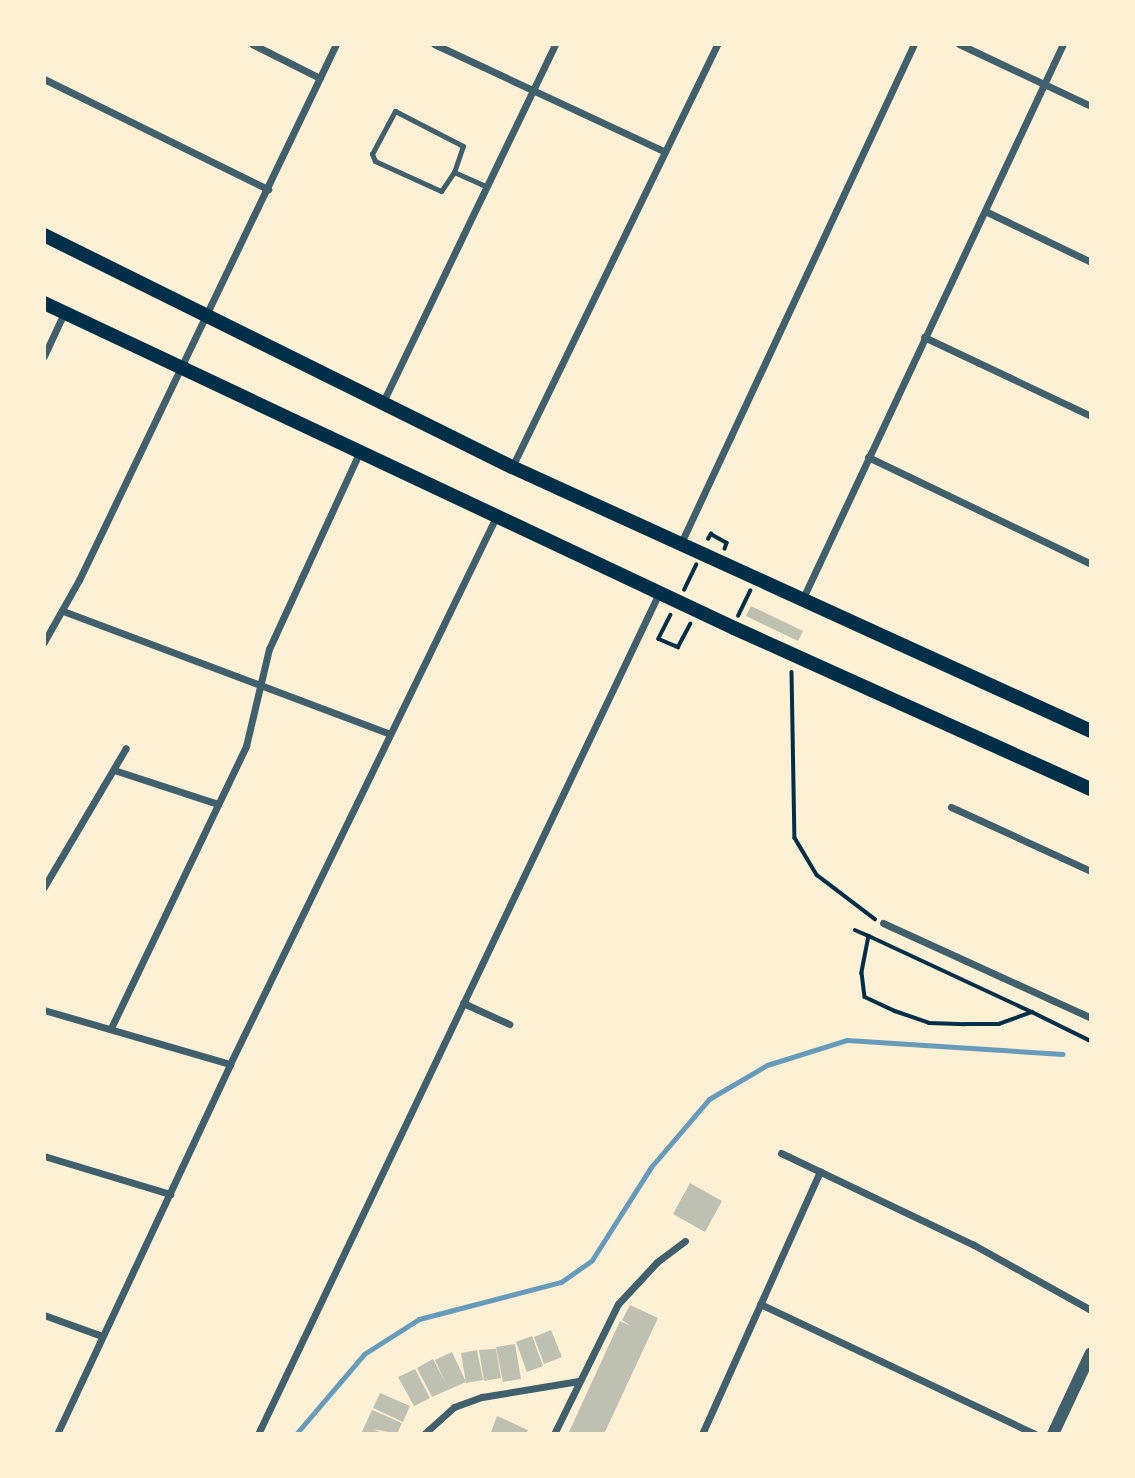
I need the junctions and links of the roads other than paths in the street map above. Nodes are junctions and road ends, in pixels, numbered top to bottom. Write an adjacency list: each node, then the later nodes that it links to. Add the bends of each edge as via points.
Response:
1 (252, 44): 9 (street)
2 (336, 44): 9 (street)
3 (434, 44): 12 (street)
4 (555, 44): 12 (street)
5 (717, 44): 14 (street)
6 (914, 44): 33 (street)
7 (959, 44): 11 (street)
8 (1063, 44): 11 (street)
9 (320, 78): 17 (street)
10 (44, 79): 17 (street)
11 (1044, 84): 13 (street); 18 (street)
12 (533, 89): 14 (street); 16 (street)
13 (1091, 106)
14 (663, 151): 31 (street)
15 (454, 172): 15 (lane, via 464,150 460,141 401,112 390,116 372,154 375,161 441,191); 16 (lane)
16 (487, 187): 27 (street)
17 (268, 189): 23 (street)
18 (985, 211): 20 (street); 24 (street)
19 (44, 235): 23 (main road)
20 (1091, 262)
21 (44, 303): 22 (main road)
22 (64, 312): 25 (street); 26 (main road)
23 (208, 315): 26 (street); 27 (main road)
24 (925, 337): 28 (street); 30 (street)
25 (44, 356)
26 (182, 369): 29 (main road); 37 (street)
27 (382, 405): 31 (main road)
28 (1091, 416)
29 (359, 453): 32 (main road); 39 (street, via 269,649)
30 (868, 457): 34 (street); 36 (street)
31 (512, 467): 33 (main road)
32 (496, 517): 35 (main road); 41 (street)
33 (681, 543): 36 (main road)
34 (1091, 564)
35 (659, 592): 44 (main road); 50 (street)
36 (803, 598): 40 (main road)
37 (63, 611): 38 (street); 39 (street)
38 (45, 639)
39 (261, 686): 41 (street); 45 (street, via 246,747)
40 (1091, 731)
41 (390, 734): 55 (street)
42 (126, 748): 43 (street)
43 (114, 770): 45 (street); 48 (street)
44 (1091, 789)
45 (218, 804): 54 (street)
46 (951, 807): 47 (street)
47 (1091, 871)
48 (44, 887)
49 (883, 923): 52 (street)
50 (463, 1003): 53 (street); 68 (street)
51 (44, 1010): 54 (street)
52 (1091, 1018)
53 (509, 1024)
54 (111, 1028): 55 (street)
55 (230, 1064): 59 (street)
56 (781, 1153): 58 (street)
57 (44, 1156): 59 (street)
58 (820, 1171): 61 (street); 62 (street, via 974,1245)
59 (170, 1194): 64 (street)
60 (685, 1241): 66 (street, via 657,1262 618,1304)
61 (760, 1304): 71 (street); 72 (street)
62 (1091, 1310)
63 (44, 1315): 64 (street)
64 (102, 1336): 67 (street)
65 (1091, 1353): 73 (street)
66 (579, 1381): 69 (street, via 472,1400 437,1418); 70 (street)
67 (57, 1434)
68 (258, 1434)
69 (424, 1434)
70 (554, 1434)
71 (702, 1434)
72 (1035, 1434)
73 (1053, 1434)

